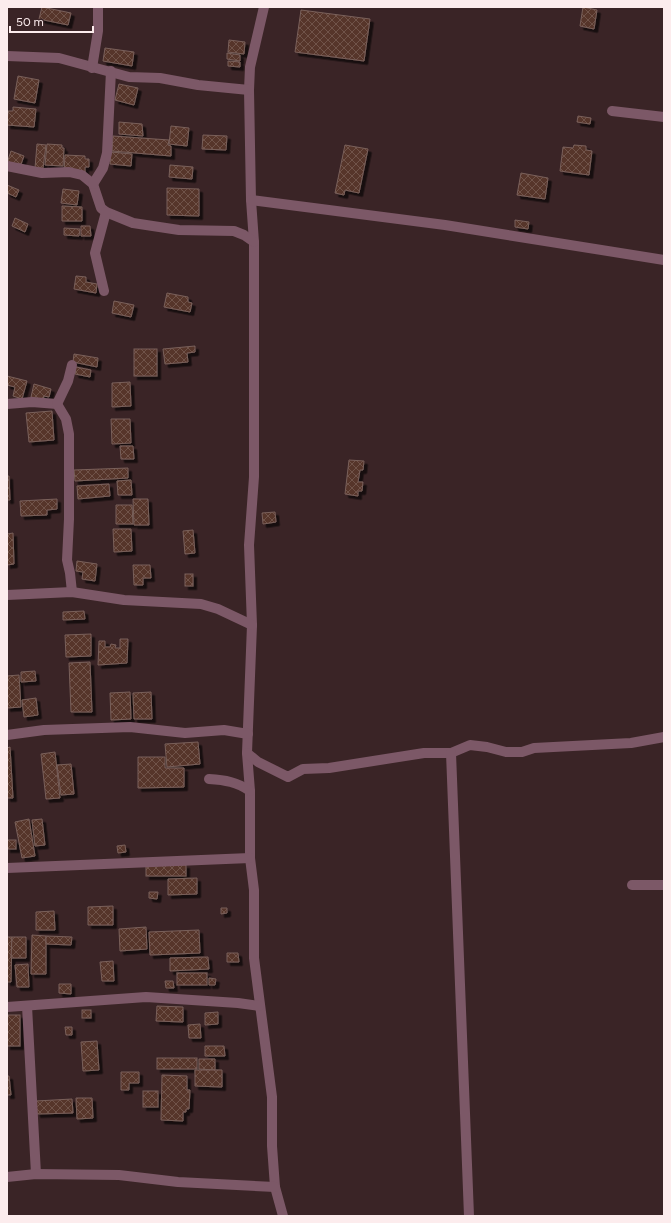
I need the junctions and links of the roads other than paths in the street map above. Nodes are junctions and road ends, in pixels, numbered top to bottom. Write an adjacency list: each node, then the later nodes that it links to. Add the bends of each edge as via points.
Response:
1 (98, 7): 4 (street, via 98,31)
2 (264, 7): 6 (street, via 250,67)
3 (7, 56): 4 (street, via 59,58)
4 (92, 68): 5 (street)
5 (111, 71): 6 (street, via 129,77 160,78); 10 (street, via 107,153 103,168)
6 (249, 90): 11 (street)
7 (612, 111): 8 (street)
8 (664, 117)
9 (7, 166): 10 (street, via 42,173 69,172 82,175)
10 (93, 184): 12 (street, via 101,208)
11 (251, 200): 13 (street); 14 (street, via 445,225)
12 (106, 212): 13 (street, via 148,227 234,232); 15 (street, via 95,253)
13 (254, 242): 21 (street, via 254,477 249,545)
14 (664, 260)
15 (104, 291)
16 (72, 365): 18 (street, via 68,381)
17 (7, 404): 18 (street)
18 (57, 404): 19 (street, via 66,420 69,434 67,560)
19 (72, 592): 20 (street); 21 (street, via 124,600 201,604)
20 (7, 596)
21 (252, 625): 22 (street)
22 (248, 734): 23 (street, via 224,730 185,733 130,727 44,730); 25 (street)
23 (7, 735)
24 (664, 737): 26 (street, via 631,743 534,748 522,752 506,752 470,745)
25 (246, 753): 26 (street, via 262,765 288,777 303,769 329,768 424,753); 28 (street)
26 (451, 753): 40 (street)
27 (209, 779): 28 (street, via 229,780)
28 (250, 791): 29 (street)
29 (250, 858): 30 (street); 34 (street, via 254,890 254,958)
30 (7, 868)
31 (632, 884): 32 (street)
32 (664, 885)
33 (27, 1006): 34 (street, via 146,997 238,1002); 35 (street); 36 (street)
34 (259, 1006): 38 (street, via 272,1097)
35 (7, 1007)
36 (36, 1174): 37 (street); 38 (street, via 119,1175 178,1182)
37 (7, 1177)
38 (275, 1187): 39 (street)
39 (283, 1216)
40 (469, 1216)

